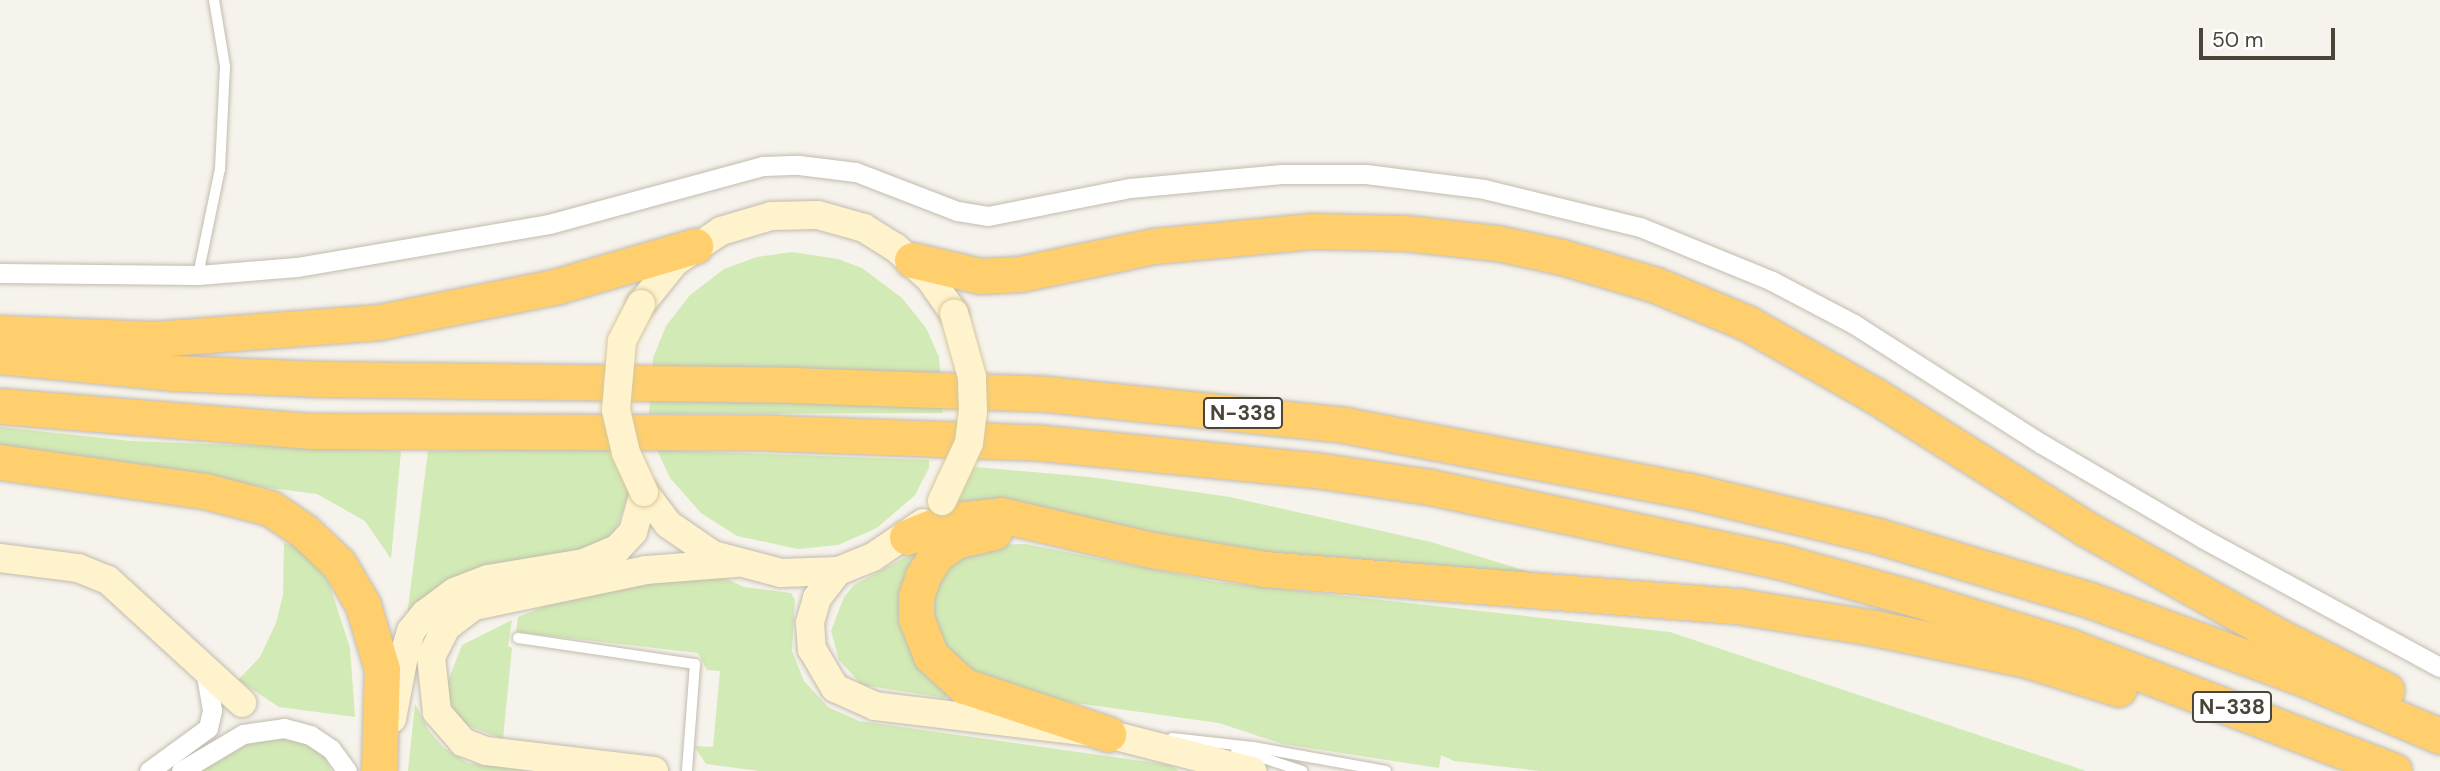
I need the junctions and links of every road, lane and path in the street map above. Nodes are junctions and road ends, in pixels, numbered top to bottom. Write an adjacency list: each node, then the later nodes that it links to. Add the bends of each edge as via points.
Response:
1 (214, 0): 5 (lane, via 225,66 220,169)
2 (695, 246): 3 (street, via 721,231 771,216 818,215 864,228); 6 (highway, via 558,286 380,322 154,339); 10 (street, bridge, via 654,283 622,341 616,410 626,453)
3 (912, 260): 11 (street, bridge, via 954,313 972,377 973,410 969,443 942,500); 20 (highway, via 980,276 1020,274 1154,246 1258,233 1405,233 1497,243 1632,278 1747,324 1814,359 2085,528 2280,637)
4 (0, 273): 5 (street)
5 (198, 275): 17 (street, via 297,267 536,227 763,166 799,164 856,172 957,211 988,216 1130,188 1282,174 1366,174 1484,189 1640,227 1772,281 1854,324 2042,444 2202,538)
6 (0, 333)
7 (0, 356): 22 (highway, N-338, via 174,373 321,379 1046,394 1345,425 1691,491 1878,536 2090,600 2305,679)
8 (0, 406): 36 (highway, N-338, via 312,431 788,433 1043,443 1315,470 1430,487 1753,555 1916,598 2068,646)
9 (0, 462): 28 (highway, via 205,491 270,508 304,531 339,564 363,605 382,669)
10 (644, 492): 13 (street, via 668,524 697,547); 28 (street, via 633,532 617,548 584,563 488,579 454,592 425,614 411,631 405,651)
11 (907, 537): 14 (street); 15 (highway, via 947,521 1001,515 1152,550 1265,569)
12 (0, 558): 18 (street, via 78,568 101,577)
13 (735, 563): 14 (street, via 781,573); 29 (street, via 646,570 474,606 446,627 431,657 437,712 463,742 486,751)
14 (838, 571): 23 (street, via 817,598 810,623 812,649 835,688 875,706 994,718)
15 (1364, 579): 23 (highway, via 1299,578 1170,564 1024,533 990,532 956,541 936,555 916,596 916,618 931,656 964,686); 35 (highway, via 1731,606 1874,628 2027,660 2233,724)
16 (518, 638): 30 (lane, via 695,664)
17 (2440, 667)
18 (205, 670): 19 (street); 26 (street, via 212,710 208,728)
19 (242, 703): 21 (street); 25 (street, via 236,726 202,748)
20 (2440, 715)
21 (285, 727): 25 (street, via 243,734); 27 (street, via 310,735 331,749)
22 (2440, 736)
23 (1099, 742): 24 (lane); 31 (lane, via 1160,755); 32 (street)
24 (1217, 743): 33 (lane); 34 (lane)
25 (183, 770)
26 (149, 771)
27 (347, 771)
28 (380, 771)
29 (654, 771)
30 (687, 771)
31 (1202, 771)
32 (1252, 771)
33 (1302, 771)
34 (1386, 771)
35 (2363, 771)
36 (2394, 771)

